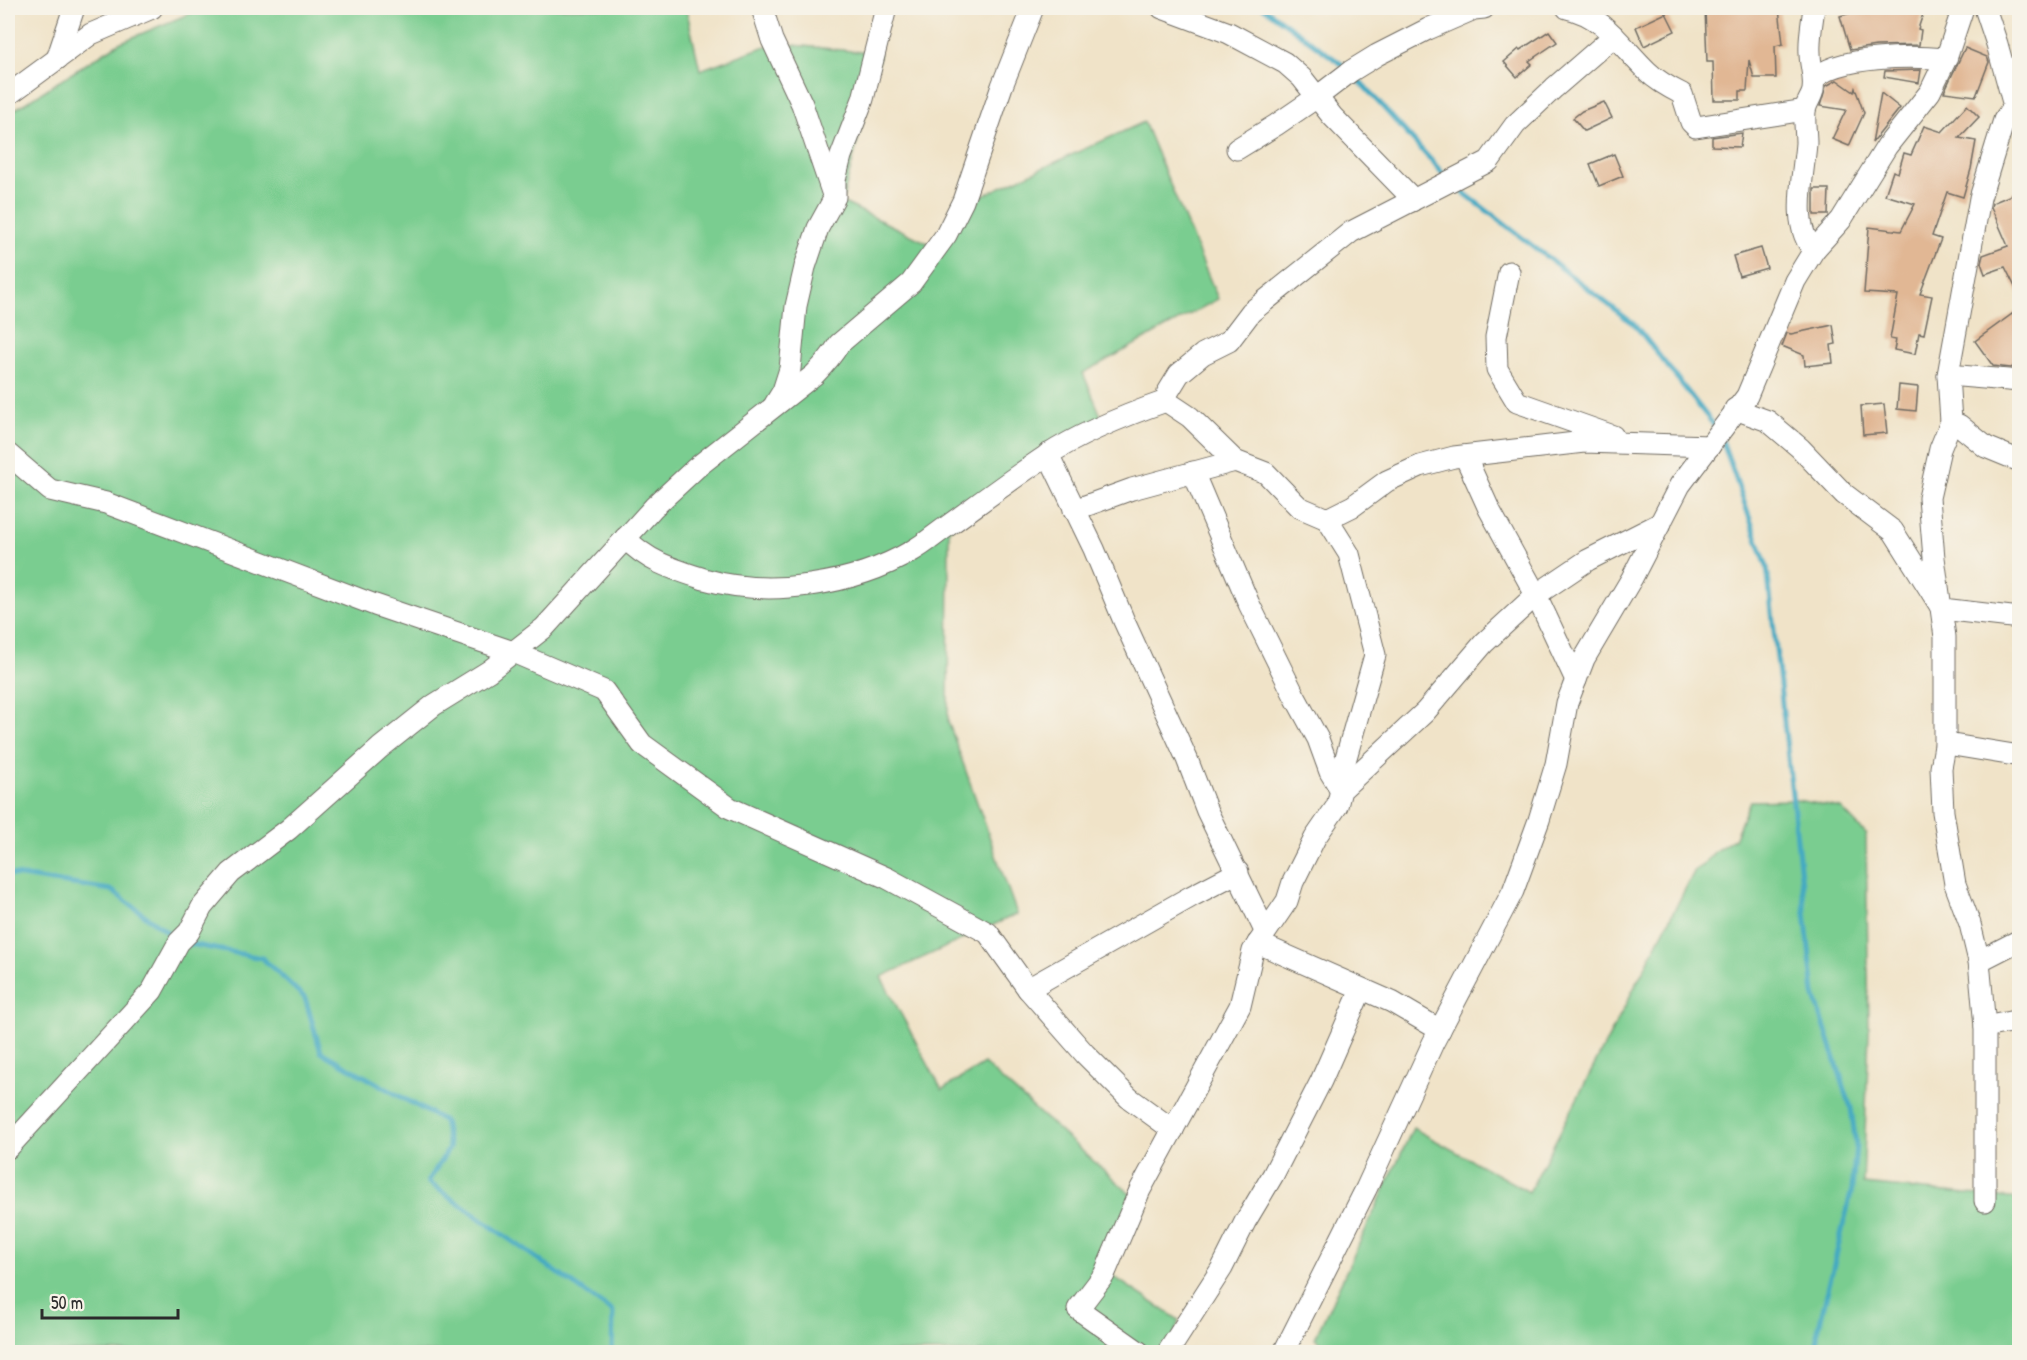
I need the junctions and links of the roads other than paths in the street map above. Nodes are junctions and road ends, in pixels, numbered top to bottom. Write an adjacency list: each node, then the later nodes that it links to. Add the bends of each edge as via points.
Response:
1 (74, 8): 14 (street)
2 (152, 8): 14 (street, via 91,34)
3 (762, 8): 22 (street)
4 (886, 8): 22 (street, via 863,99 835,180)
5 (1033, 8): 29 (street, via 963,201 946,235 911,283 839,344 814,375)
6 (1162, 8): 18 (street, via 1229,33 1285,63)
7 (1484, 8): 18 (street, via 1428,29 1377,55 1350,70)
8 (1567, 8): 12 (street)
9 (1814, 8): 16 (street, via 1809,51)
10 (1964, 8): 15 (street)
11 (1985, 8): 19 (street)
12 (1596, 12): 13 (street)
13 (1614, 36): 20 (street, via 1648,73 1682,94 1696,127); 23 (street, via 1515,125 1489,161)
14 (57, 59): 17 (street)
15 (1946, 59): 16 (street, via 1867,60 1833,68); 24 (street, via 1930,92 1887,146 1841,220)
16 (1814, 78): 20 (street, via 1813,93)
17 (8, 95)
18 (1317, 98): 21 (street); 23 (street)
19 (2017, 107): 26 (street, via 2004,120 1980,198)
20 (1805, 110): 24 (street, via 1800,209 1802,229)
21 (1237, 149)
22 (835, 197): 29 (street, via 804,267 790,369)
23 (1412, 201): 28 (street, via 1351,232 1279,288 1251,312 1228,341 1203,354 1179,374)
24 (1814, 250): 30 (street, via 1796,281 1747,396)
25 (1509, 272): 32 (street, via 1496,337 1497,369 1517,402)
26 (1948, 375): 27 (street); 31 (street)
27 (2019, 381)
28 (1166, 401): 35 (street, via 1125,415); 38 (street, via 1190,417)
29 (775, 405): 43 (street, via 696,468)
30 (1735, 409): 33 (street); 45 (street, via 1768,421 1844,494 1893,531)
31 (1951, 422): 37 (street, via 1986,447); 45 (street, via 1940,449 1929,498)
32 (1632, 442): 33 (street); 36 (street, via 1584,441)
33 (1710, 446): 42 (street, via 1680,485)
34 (8, 454): 47 (street, via 50,490 106,503 375,605)
35 (1048, 454): 40 (street); 43 (street, via 912,551 862,573 813,584 765,588 723,584 669,568 638,551)
36 (1465, 456): 41 (street, via 1420,466 1387,481); 44 (street)
37 (2019, 460)
38 (1234, 461): 39 (street); 41 (street, via 1266,473 1299,507)
39 (1193, 472): 40 (street); 51 (street, via 1249,604)
40 (1074, 510): 52 (street, via 1207,811)
41 (1328, 519): 51 (street, via 1349,554 1375,655)
42 (1661, 523): 44 (street, via 1588,560); 48 (street)
43 (625, 538): 47 (street, via 544,628)
44 (1536, 595): 48 (street); 51 (street, via 1484,643 1425,712)
45 (1942, 609): 46 (street); 49 (street)
46 (2019, 618)
47 (513, 652): 56 (street, via 604,691 642,744 730,808 887,878 988,933); 62 (street, via 434,705 289,829 231,873 202,907 152,991)
48 (1576, 680): 60 (street, via 1567,703 1552,775 1513,891)
49 (1945, 746): 50 (street); 55 (street, via 1941,768 1943,812 1955,884)
50 (2019, 756)
51 (1340, 788): 53 (street, via 1337,807 1315,838 1287,901)
52 (1238, 872): 53 (street); 56 (street)
53 (1262, 937): 57 (street); 61 (street, via 1253,951 1240,1006)
54 (2019, 940): 55 (street)
55 (1979, 960): 59 (street)
56 (1028, 989): 61 (street, via 1084,1054 1129,1098)
57 (1361, 990): 60 (street, via 1392,1002); 65 (street, via 1273,1175 1222,1268)
58 (2019, 1020): 59 (street)
59 (1985, 1027): 63 (street)
60 (1440, 1030): 66 (street)
61 (1173, 1130): 64 (street, via 1140,1190 1104,1275 1078,1309)
62 (8, 1148)
63 (1986, 1201)
64 (1139, 1353)
65 (1168, 1353)
66 (1284, 1353)

